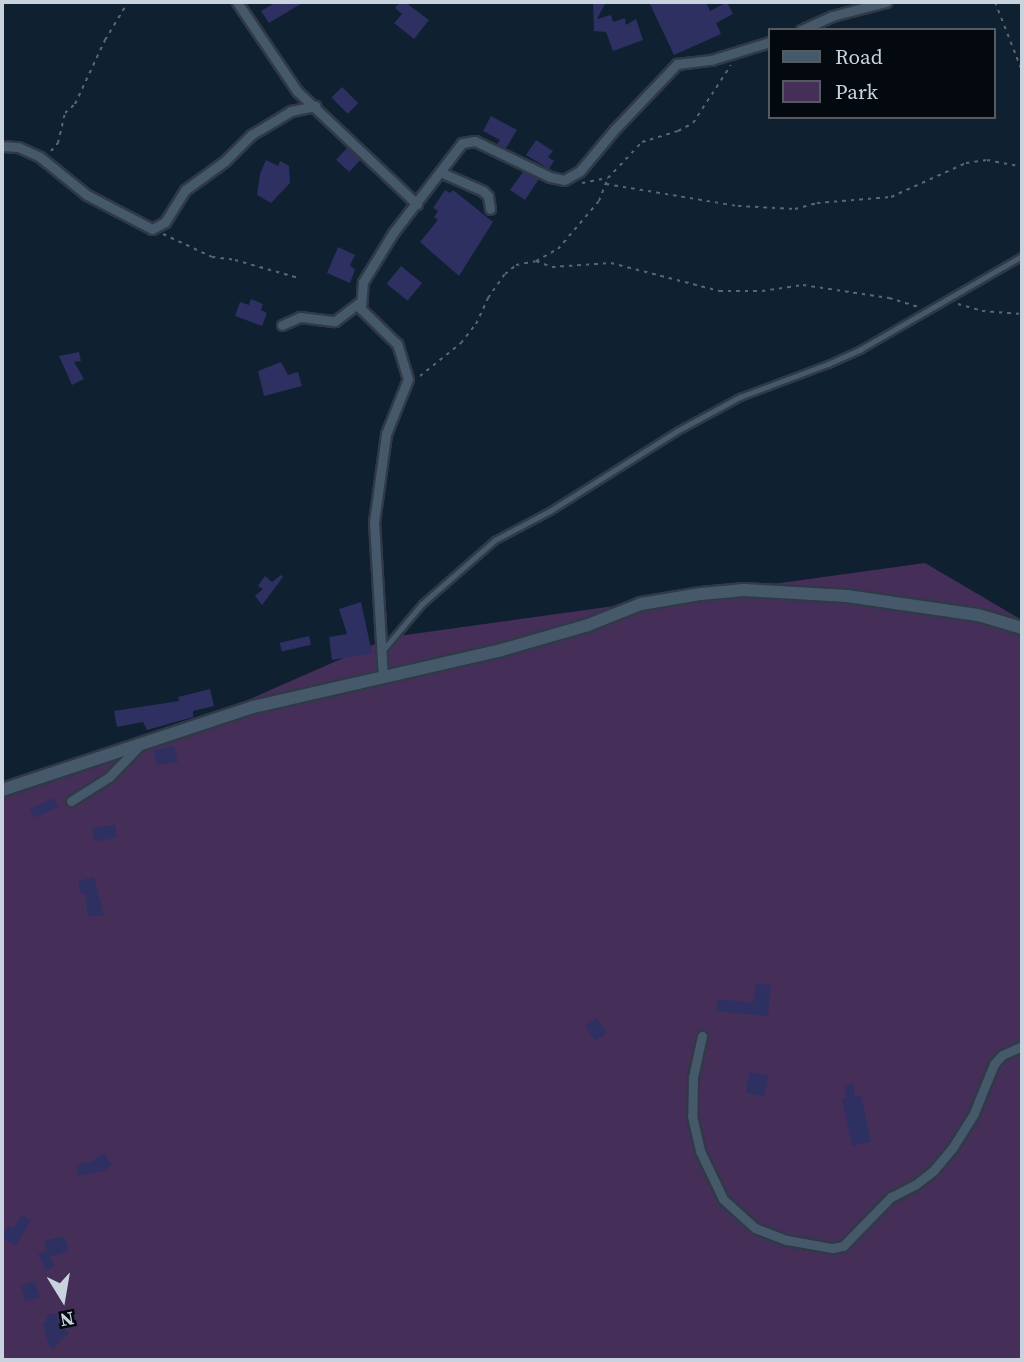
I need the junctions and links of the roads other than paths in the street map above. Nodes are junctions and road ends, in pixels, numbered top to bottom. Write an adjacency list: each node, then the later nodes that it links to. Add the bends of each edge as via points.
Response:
1 (237, 2): 5 (street, via 285,77)
2 (886, 2): 3 (street)
3 (805, 28)
4 (768, 43): 7 (street, via 677,64 580,171 564,180 475,142 462,143)
5 (315, 106): 6 (street, via 290,111 251,135 226,161 185,190 165,222 152,229 87,195 40,158 18,147); 8 (street)
6 (2, 146)
7 (440, 172): 8 (street); 9 (street, via 483,191)
8 (417, 204): 11 (street, via 363,282)
9 (490, 209)
10 (1022, 256): 14 (lane, via 828,365 719,408 495,540 422,604)
11 (360, 302): 12 (street, via 335,321 300,317); 14 (street, via 365,315 397,344 408,373 386,434 374,522)
12 (282, 324)
13 (1022, 628): 15 (street, via 978,615 847,596 726,591 641,604 550,637)
14 (381, 653): 15 (street)
15 (383, 678): 16 (street, via 329,687)
16 (146, 740): 17 (street); 18 (street, via 109,777)
17 (2, 790)
18 (71, 801)
19 (702, 1036): 20 (street, via 692,1077 692,1116 700,1151 723,1199 755,1228 787,1240 832,1248 844,1247 891,1197 933,1171 974,1113 994,1064)
20 (1022, 1046)

